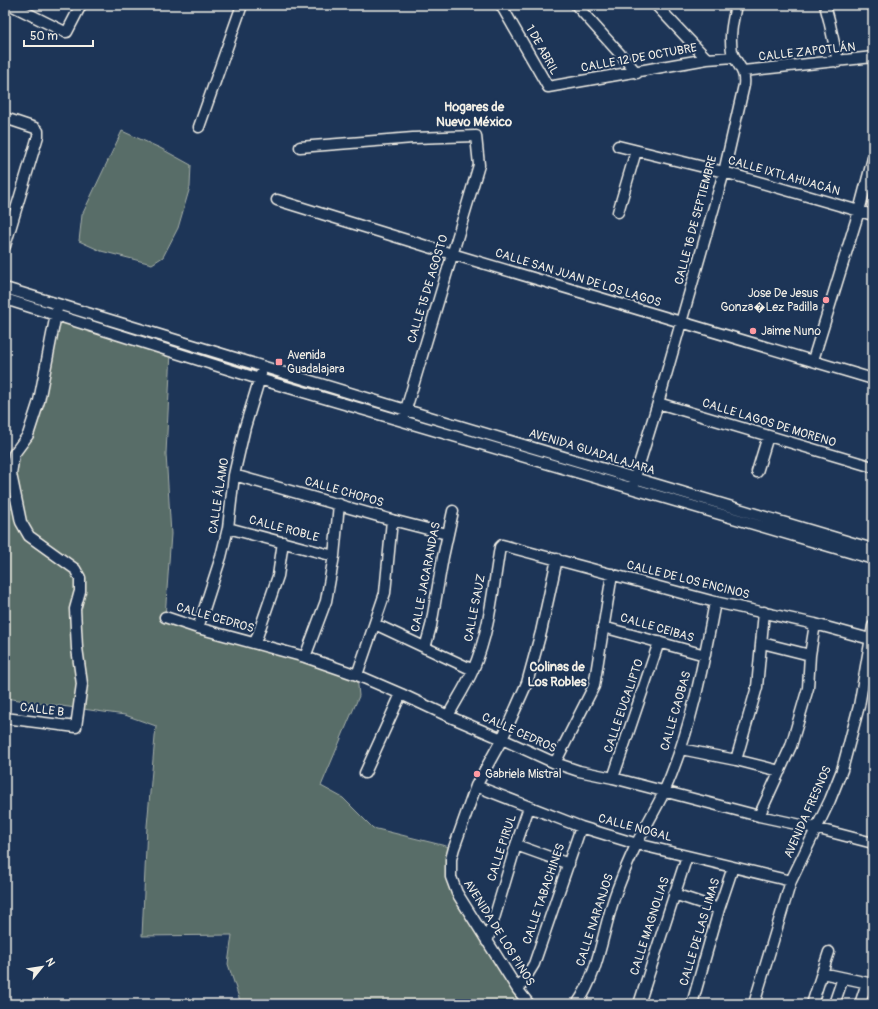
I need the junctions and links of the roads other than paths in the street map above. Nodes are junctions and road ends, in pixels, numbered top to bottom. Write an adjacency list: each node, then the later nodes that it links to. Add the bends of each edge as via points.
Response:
1 (11, 5): 2 (street, via 65,32)
2 (81, 5)
3 (242, 5): 17 (street)
4 (501, 5): 15 (street, 1 DE ABRIL)
5 (576, 5): 14 (street)
6 (656, 5): 11 (street)
7 (736, 5): 9 (street, via 731,38)
8 (825, 5): 12 (street)
9 (734, 57): 11 (street, CALLE 12 DE OCTUBRE); 13 (street)
10 (873, 58): 12 (street, CALLE ZAPOTLÁN)
11 (706, 59): 14 (street, CALLE 12 DE OCTUBRE)
12 (838, 62): 13 (street, CALLE ZAPOTLÁN)
13 (744, 71): 22 (street, CALLE 16 DE SEPTIEMBRE, via 744,85)
14 (637, 73): 15 (street, CALLE 12 DE OCTUBRE)
15 (548, 87)
16 (5, 118): 27 (street, via 38,131)
17 (198, 128)
18 (618, 146): 20 (street, CALLE IXTLAHUACÁN)
19 (300, 147): 28 (street, CALLE 15 DE AGOSTO, via 476,136 478,165)
20 (636, 151): 22 (street, CALLE IXTLAHUACÁN); 25 (street)
21 (873, 158): 24 (street)
22 (724, 172): 24 (street, CALLE IXTLAHUACÁN); 33 (street, CALLE 16 DE SEPTIEMBRE)
23 (277, 200): 28 (street, CALLE SAN JUAN DE LOS LAGOS)
24 (859, 211): 26 (street, CALLE IXTLAHUACÁN); 34 (street)
25 (618, 212)
26 (873, 215)
27 (5, 246)
28 (452, 254): 33 (street, CALLE SAN JUAN DE LOS LAGOS); 41 (street, CALLE 15 DE AGOSTO)
29 (5, 288): 31 (street, AVENIDA GUADALAJARA)
30 (5, 299): 32 (street, AVENIDA GUADALAJARA)
31 (58, 305): 32 (street); 35 (street, AVENIDA GUADALAJARA)
32 (55, 315): 36 (street, AVENIDA GUADALAJARA); 84 (street, CALLE B, via 38,401 28,435 14,454 11,474 21,522 29,536 75,569 80,578 76,609 77,648 82,684 76,727)
33 (682, 322): 34 (street, CALLE SAN JUAN DE LOS LAGOS); 40 (street, CALLE 16 DE SEPTIEMBRE)
34 (813, 360): 37 (street, CALLE SAN JUAN DE LOS LAGOS)
35 (263, 366): 36 (street, CALLE ÁLAMO); 38 (street, AVENIDA GUADALAJARA)
36 (259, 379): 39 (street, AVENIDA GUADALAJARA); 50 (street, CALLE ÁLAMO)
37 (873, 379)
38 (333, 388): 39 (street); 41 (street, AVENIDA GUADALAJARA)
39 (328, 400): 42 (street, AVENIDA GUADALAJARA)
40 (658, 403): 44 (street, CALLE LAGOS DE MORENO); 51 (street, CALLE 16 DE SEPTIEMBRE)
41 (406, 410): 42 (street, CALLE 15 DE AGOSTO); 43 (street, AVENIDA GUADALAJARA)
42 (403, 422): 45 (street, AVENIDA GUADALAJARA)
43 (479, 432): 45 (street); 46 (street, AVENIDA GUADALAJARA)
44 (768, 436): 48 (street, CALLE LAGOS DE MORENO); 49 (street)
45 (476, 443): 47 (street, AVENIDA GUADALAJARA)
46 (553, 453): 47 (street); 51 (street, AVENIDA GUADALAJARA)
47 (549, 464): 51 (street, AVENIDA GUADALAJARA)
48 (873, 467)
49 (757, 472)
50 (234, 475): 52 (street, CALLE CHOPOS); 55 (street, CALLE ÁLAMO)
51 (634, 483): 59 (street, AVENIDA GUADALAJARA); 62 (street, AVENIDA GUADALAJARA, via 757,526)
52 (339, 504): 54 (street, CALLE CHOPOS); 60 (street)
53 (453, 511): 56 (street, CALLE JACARANDAS)
54 (392, 520): 56 (street, CALLE CHOPOS); 67 (street, via 385,593)
55 (228, 528): 57 (street, CALLE ROBLE); 71 (street, CALLE ÁLAMO)
56 (447, 534): 76 (street, CALLE JACARANDAS)
57 (284, 542): 60 (street, CALLE ROBLE); 74 (street, via 278,576)
58 (501, 546): 61 (street, CALLE DE LOS ENCINOS); 80 (street, CALLE SAUZ, via 488,623)
59 (873, 549)
60 (334, 556): 79 (street, via 326,600)
61 (557, 559): 63 (street, CALLE DE LOS ENCINOS); 85 (street, AVENIDA DE LOS PINOS, via 530,675)
62 (873, 559)
63 (612, 574): 64 (street, CALLE DE LOS ENCINOS); 70 (street)
64 (715, 602): 65 (street, CALLE DE LOS ENCINOS); 77 (street, CALLE CAOBAS)
65 (764, 612): 68 (street, CALLE DE LOS ENCINOS); 75 (street)
66 (165, 617): 71 (street, CALLE CEDROS)
67 (375, 624): 76 (street); 81 (street)
68 (815, 624): 72 (street, CALLE DE LOS ENCINOS); 78 (street)
69 (873, 626): 72 (street, AVENIDA FRESNOS)
70 (603, 627): 73 (street, CALLE CEIBAS); 88 (street, via 594,686)
71 (198, 628): 74 (street, CALLE CEDROS)
72 (870, 639): 97 (street, AVENIDA FRESNOS, via 859,706 842,770)
73 (659, 642): 77 (street, CALLE CEIBAS); 91 (street, CALLE EUCALIPTO)
74 (255, 643): 79 (street, CALLE CEDROS)
75 (762, 643): 78 (street); 87 (street, via 757,687)
76 (425, 648): 80 (street)
77 (705, 655): 86 (street, CALLE CAOBAS)
78 (810, 655): 89 (street, via 808,688 791,746)
79 (305, 657): 81 (street, CALLE CEDROS)
80 (473, 670): 83 (street, CALLE SAUZ)
81 (357, 675): 82 (street, CALLE CEDROS)
82 (402, 694): 83 (street, CALLE CEDROS); 90 (street)
83 (448, 716): 85 (street, CALLE CEDROS)
84 (5, 718)
85 (502, 739): 88 (street, CALLE CEDROS); 92 (street, AVENIDA DE LOS PINOS)
86 (681, 749): 87 (street); 93 (street, CALLE CAOBAS)
87 (736, 760): 89 (street)
88 (555, 763): 91 (street, CALLE CEDROS)
89 (780, 771): 95 (street)
90 (365, 773)
91 (613, 778): 93 (street, CALLE CEDROS)
92 (476, 786): 94 (street, CALLE NOGAL); 107 (street, AVENIDA DE LOS PINOS, via 454,848 451,876 457,894)
93 (664, 792): 95 (street, CALLE CEDROS); 99 (street, CALLE CAOBAS)
94 (529, 808): 96 (street, CALLE NOGAL); 100 (street, CALLE PIRUL)
95 (759, 816): 97 (street, CALLE CEDROS)
96 (581, 827): 99 (street, CALLE NOGAL); 102 (street, CALLE TABACHINES)
97 (816, 828): 98 (street, CALLE CEDROS); 104 (street, AVENIDA FRESNOS)
98 (873, 842)
99 (637, 844): 101 (street, CALLE NOGAL); 114 (street, CALLE NARANJOS, via 616,890 592,975)
100 (516, 845): 102 (street); 107 (street, CALLE PIRUL)
101 (687, 856): 103 (street, CALLE NOGAL); 105 (street, CALLE MAGNOLIAS)
102 (569, 864): 112 (street, CALLE TABACHINES, via 534,964)
103 (733, 867): 104 (street, CALLE NOGAL); 106 (street, CALLE DE LAS LIMAS)
104 (791, 881): 117 (street, AVENIDA FRESNOS)
105 (674, 894): 106 (street); 115 (street, CALLE MAGNOLIAS)
106 (719, 909): 116 (street, CALLE DE LAS LIMAS)
107 (487, 942): 112 (street, AVENIDA DE LOS PINOS)
108 (828, 952): 109 (street)
109 (822, 973): 110 (street); 118 (street)
110 (843, 978): 111 (street); 119 (street)
111 (870, 984): 120 (street)
112 (518, 990): 113 (street, AVENIDA DE LOS PINOS)
113 (529, 1004)
114 (577, 1004)
115 (639, 1004)
116 (692, 1004)
117 (754, 1004)
118 (812, 1004)
119 (834, 1004)
120 (860, 1004)

